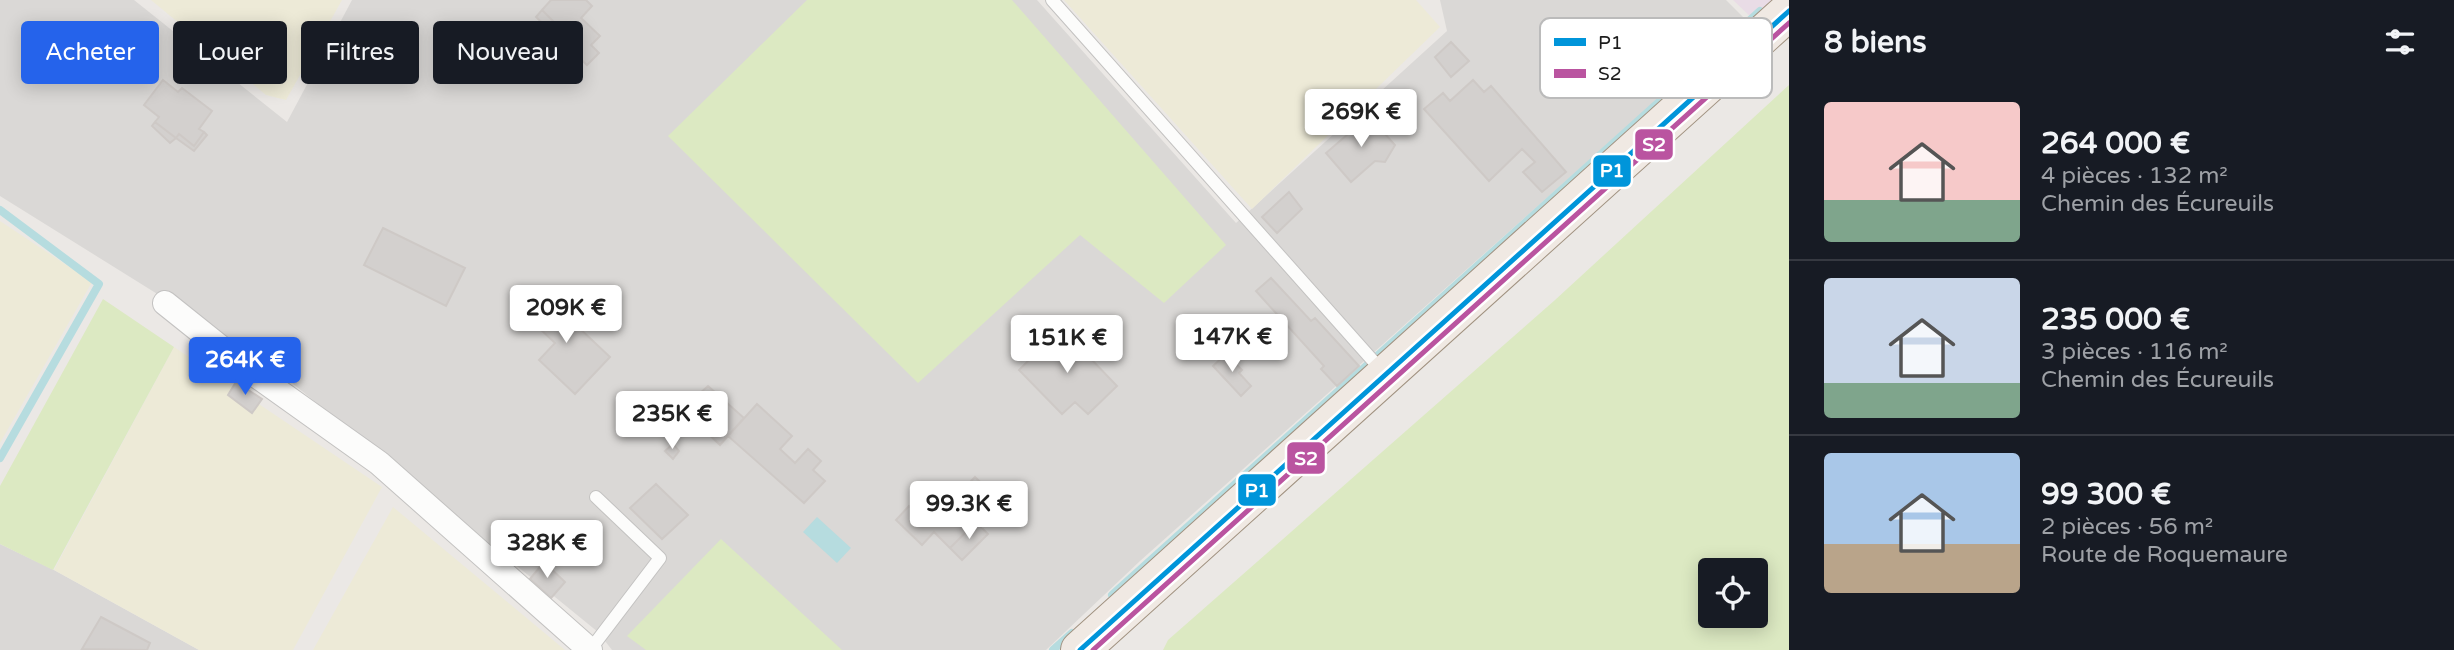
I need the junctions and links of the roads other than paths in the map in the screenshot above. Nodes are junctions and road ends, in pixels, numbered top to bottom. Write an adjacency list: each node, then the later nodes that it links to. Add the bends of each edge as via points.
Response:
1 (1052, 0): 6 (lane)
2 (1789, 11): 3 (main road)
3 (1772, 26)
4 (1693, 98): 6 (main road)
5 (165, 303): 8 (street, via 250,371 379,463)
6 (1386, 375): 9 (main road)
7 (596, 497): 8 (lane, via 660,558)
8 (590, 650)
9 (1080, 650)

